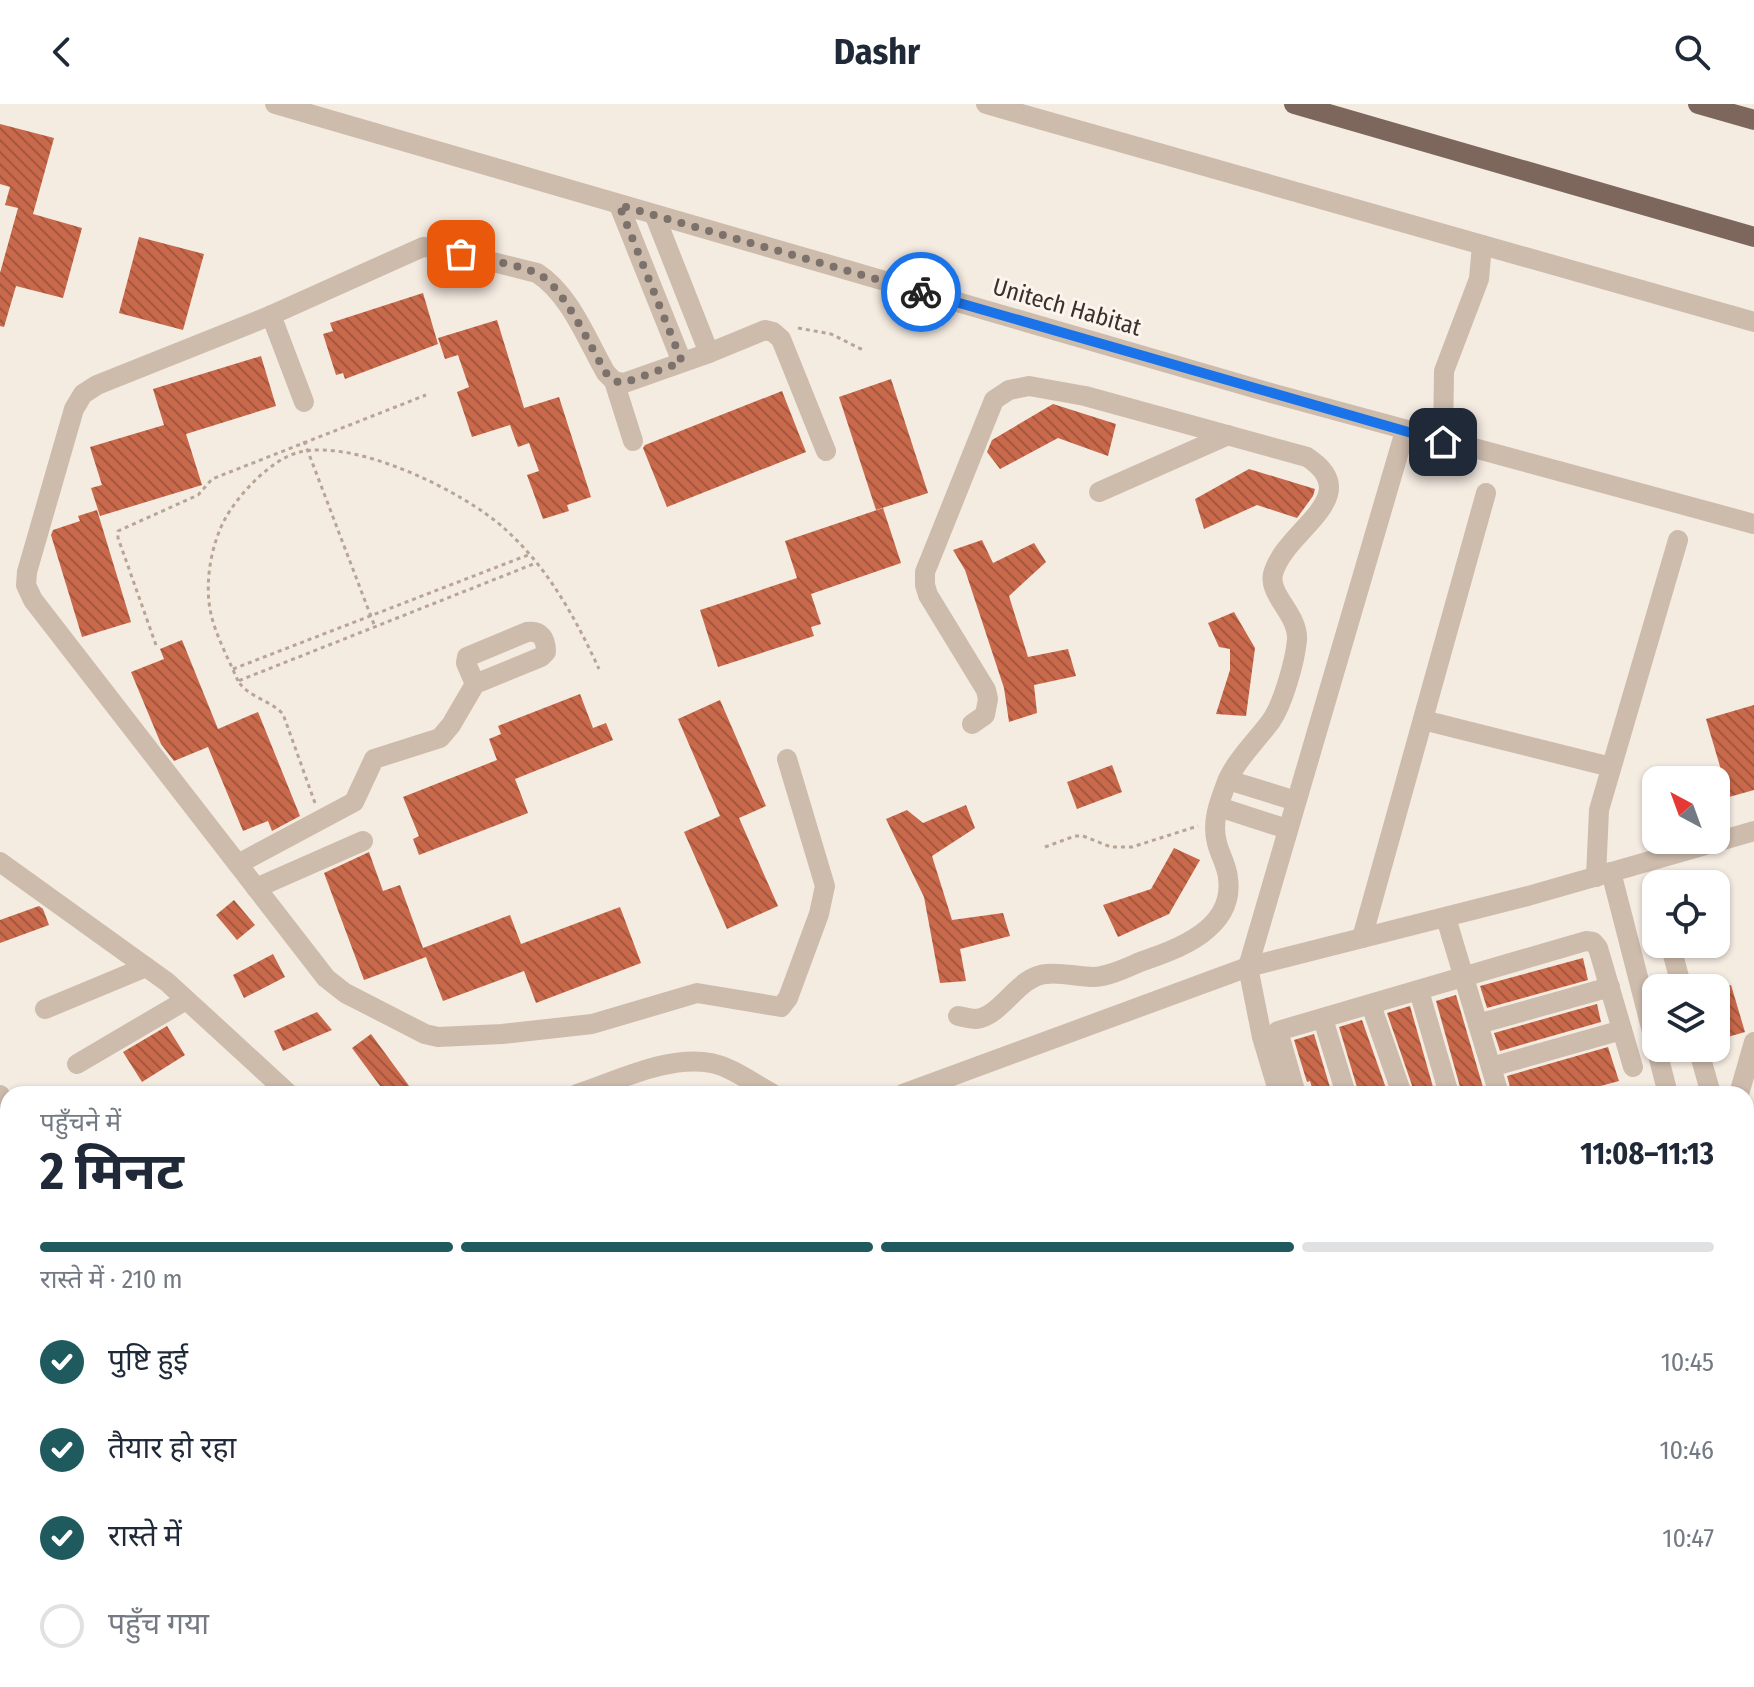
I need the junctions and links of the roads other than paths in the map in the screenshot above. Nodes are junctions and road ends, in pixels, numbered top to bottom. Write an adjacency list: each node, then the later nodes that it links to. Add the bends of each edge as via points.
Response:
1 (275, 104): 6 (street, Unitech Habitat)
2 (986, 104): 9 (street)
3 (1294, 104): 8 (main road)
4 (1698, 104): 5 (main road)
5 (1754, 120)
6 (619, 205): 7 (street, Unitech Habitat); 13 (street)
7 (655, 216): 12 (street); 16 (street, Unitech Habitat)
8 (1754, 237)
9 (1482, 245): 11 (street); 19 (street, via 1479,279 1444,371)
10 (271, 315): 14 (street, via 409,252 436,248 537,273 550,281); 15 (street); 37 (street, via 83,394 74,409 26,585)
11 (1754, 322)
12 (709, 353): 13 (street); 20 (street, via 765,330 773,332 781,339)
13 (682, 362): 14 (street, via 624,383)
14 (614, 381): 18 (street)
15 (304, 402)
16 (1405, 431): 19 (street, Unitech Habitat); 31 (street)
17 (1228, 435): 21 (street); 27 (street, via 1029,386 994,400 925,572 928,595 986,690 985,715); 30 (street, via 1307,457 1330,480 1330,493 1274,573 1273,584 1297,630 1279,707)
18 (633, 441)
19 (1443, 442): 23 (street, Unitech Habitat)
20 (826, 451)
21 (1099, 492)
22 (1486, 493): 26 (street)
23 (1754, 524)
24 (1678, 540): 29 (street)
25 (475, 684): 37 (street, via 440,738 374,759 354,802)
26 (1423, 720): 29 (street); 41 (street)
27 (972, 724)
28 (787, 759): 39 (street, via 825,886 781,1007 697,993 592,1024 438,1037 345,993 326,978)
29 (1611, 767): 38 (street, via 1599,810)
30 (1228, 780): 31 (street); 32 (street)
31 (1296, 801): 33 (street)
32 (1216, 816): 33 (street); 50 (street, via 1228,896 1200,936 1106,975 1035,976 988,1013 976,1019)
33 (1287, 829): 43 (street)
34 (1754, 831): 38 (street)
35 (363, 841): 39 (street)
36 (0, 862): 42 (street)
37 (238, 864): 39 (street)
38 (1603, 874): 40 (street); 69 (street)
39 (256, 888)
40 (1446, 918): 41 (street); 44 (street)
41 (1362, 938): 43 (street)
42 (146, 967): 47 (street); 49 (street)
43 (1248, 967): 62 (street, via 1037,1043); 63 (street)
44 (1465, 978): 45 (street, via 1586,941 1598,948); 46 (street); 52 (street)
45 (1610, 987): 52 (street); 53 (street)
46 (1419, 991): 48 (street); 67 (street)
47 (186, 1000): 56 (street); 59 (street)
48 (1371, 1005): 51 (street); 66 (street)
49 (45, 1009)
50 (958, 1016)
51 (1323, 1019): 64 (street, via 1277,1032); 65 (street)
52 (1478, 1024): 57 (street)
53 (1622, 1030): 57 (street); 58 (street)
54 (1754, 1042): 71 (street)
55 (1702, 1062): 70 (street)
56 (77, 1064)
57 (1491, 1067): 68 (street)
58 (1633, 1067)
59 (280, 1086)
60 (601, 1086): 61 (street, via 690,1062 713,1063)
61 (758, 1086)
62 (942, 1086)
63 (1277, 1086)
64 (1294, 1086)
65 (1344, 1086)
66 (1399, 1086)
67 (1447, 1086)
68 (1497, 1086)
69 (1666, 1086)
70 (1709, 1086)
71 (1741, 1086)

